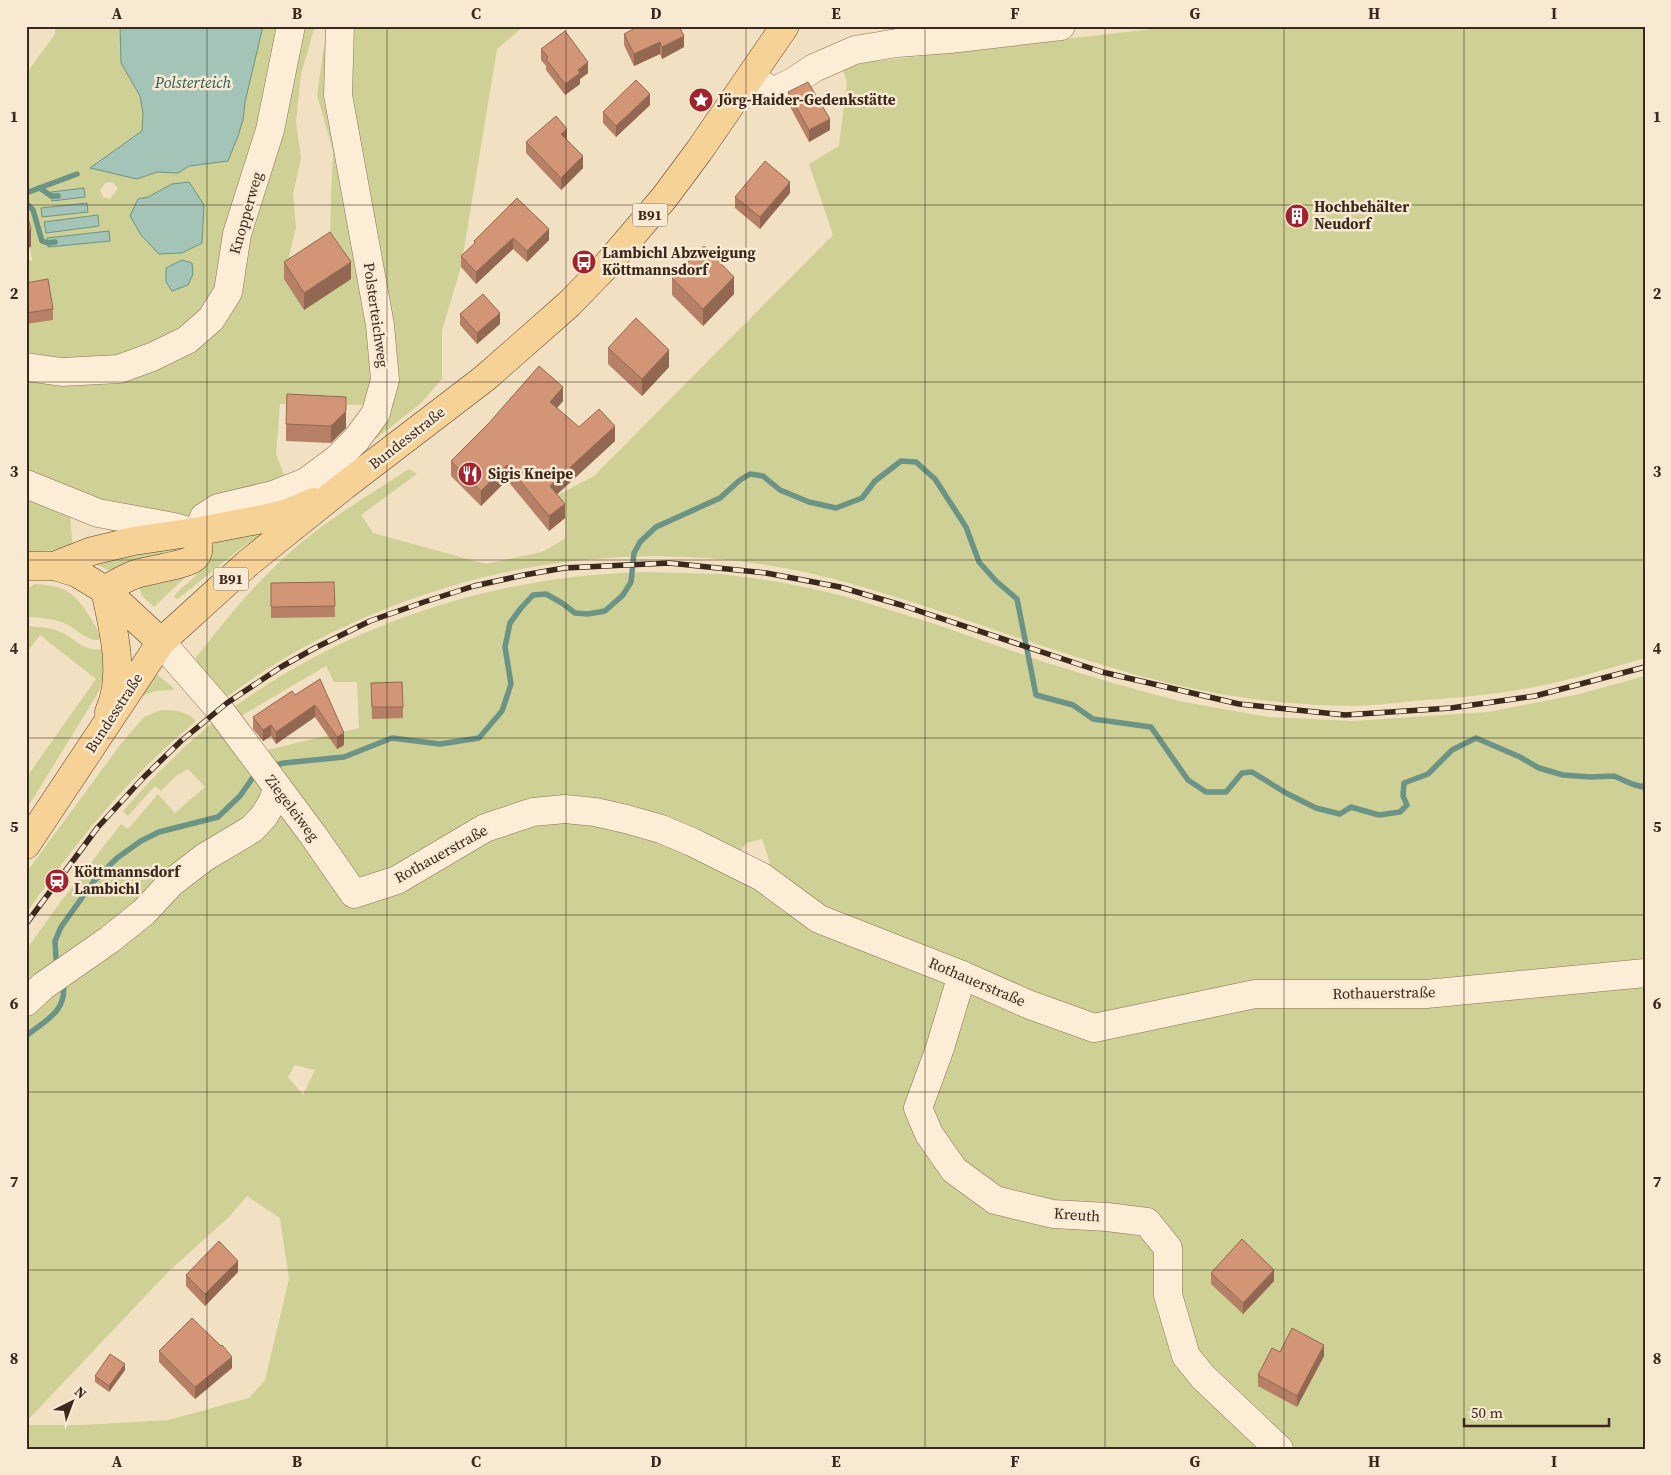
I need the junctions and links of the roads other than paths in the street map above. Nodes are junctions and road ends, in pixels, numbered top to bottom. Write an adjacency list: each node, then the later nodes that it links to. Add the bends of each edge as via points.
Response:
1 (291, 26): 6 (street, Knopperweg, via 270,130 237,234 228,292 211,319 187,340 119,369 62,372)
2 (340, 26): 9 (street, Polsterteichweg, via 338,95 380,325 385,380 376,413 337,459 306,482 273,495 218,508 204,517)
3 (785, 26): 5 (main road, Bundesstraße / B91)
4 (1061, 26): 5 (street, via 855,50 814,68 796,80)
5 (762, 84): 8 (main road, Bundesstraße / B91, via 606,266 569,304 484,378)
6 (26, 367)
7 (26, 484): 9 (street, via 98,513)
8 (344, 486): 9 (main road, via 288,513); 13 (main road, Bundesstraße / B91, via 248,563)
9 (195, 532): 11 (main road, via 92,551); 12 (main road, via 198,543 194,559 123,579)
10 (26, 566): 11 (main road)
11 (54, 566): 12 (main road, via 77,573)
12 (105, 590): 13 (main road); 14 (main road, via 117,676 112,704)
13 (161, 642): 14 (main road, Bundesstraße / B91); 15 (street, Ziegeleiweg, via 229,723)
14 (94, 745): 16 (main road, Bundesstraße / B91)
15 (277, 788): 17 (street, Ziegeleiweg); 20 (street, via 264,816 252,829 205,857 171,883 144,912)
16 (26, 845)
17 (354, 894): 19 (street, Rothauerstraße, via 397,880 485,828 510,818 565,809 595,812 661,829 692,842 762,877 819,919)
18 (1645, 973): 19 (street, Rothauerstraße, via 1426,994 1255,994 1094,1028 1030,1005)
19 (962, 975): 21 (street, Kreuth, via 918,1108 929,1134 954,1170 995,1200 1053,1214 1147,1222 1168,1248 1168,1295 1186,1356 1203,1377)
20 (26, 1002)
21 (1279, 1449)

